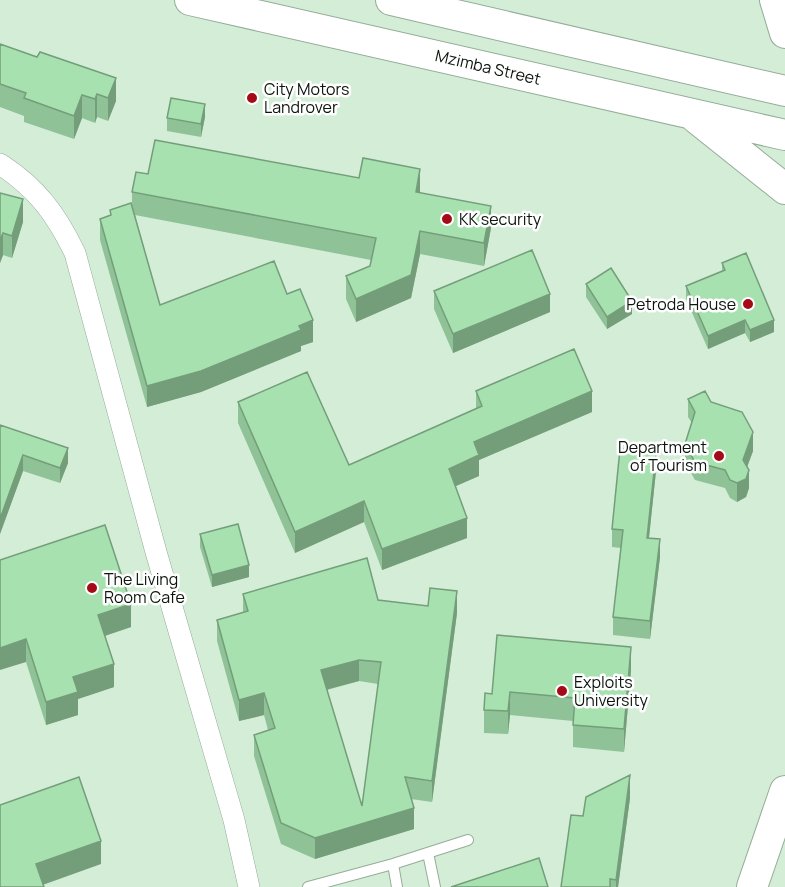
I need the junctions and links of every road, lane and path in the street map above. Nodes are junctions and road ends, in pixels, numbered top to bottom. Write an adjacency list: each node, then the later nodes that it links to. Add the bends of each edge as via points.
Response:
1 (190, 0): 6 (main road, Mzimba Street)
2 (391, 0): 5 (main road)
3 (775, 0): 4 (main road)
4 (785, 33)
5 (785, 91)
6 (689, 113): 7 (main road, Mzimba Street); 9 (main road)
7 (785, 135)
8 (0, 165): 14 (street, via 25,180 58,219 75,254 234,820)
9 (785, 189)
10 (785, 791): 18 (main road)
11 (468, 840): 12 (lane)
12 (428, 853): 13 (lane); 17 (lane)
13 (393, 864): 15 (lane); 16 (lane)
14 (249, 887)
15 (308, 887)
16 (397, 887)
17 (435, 887)
18 (752, 887)

